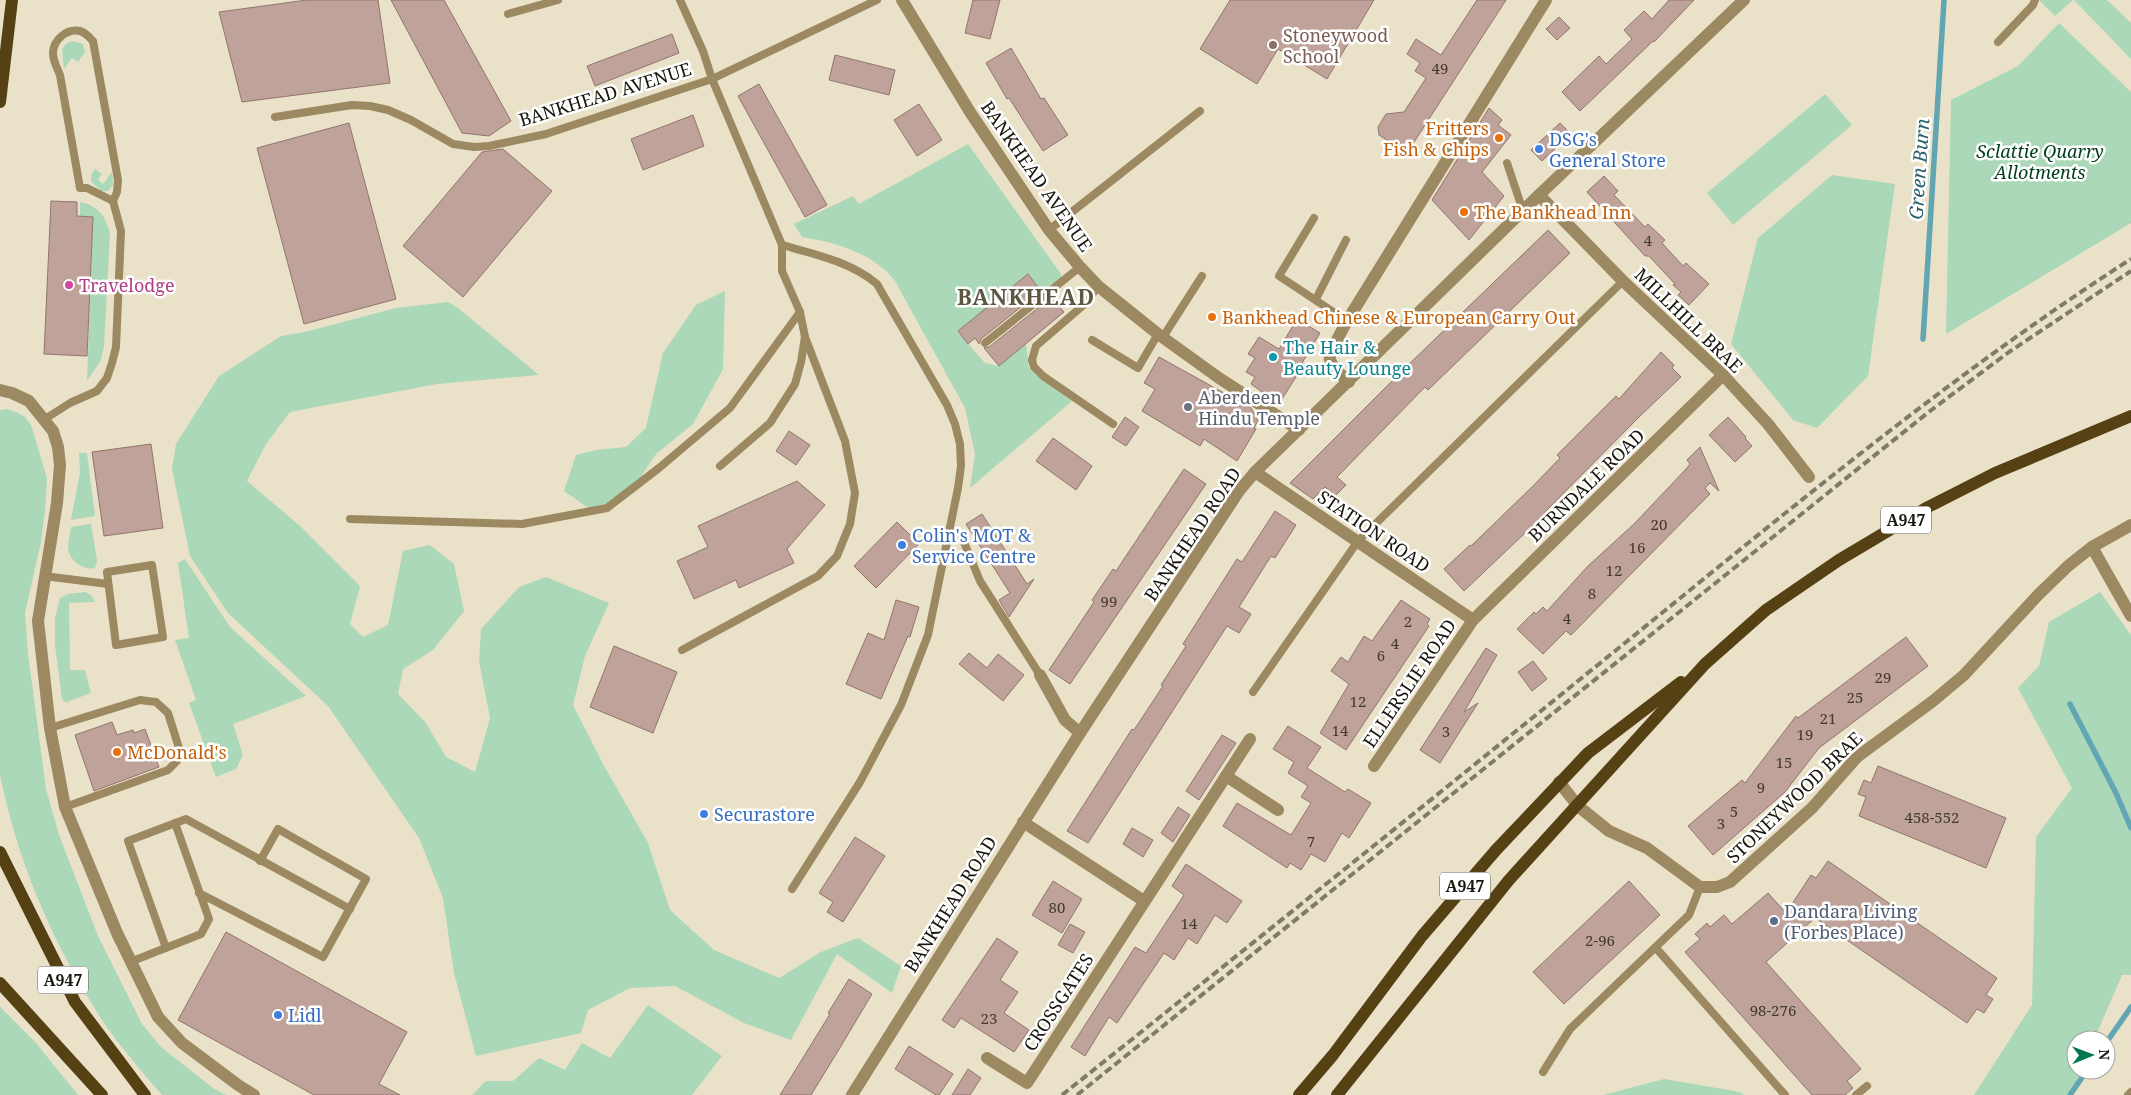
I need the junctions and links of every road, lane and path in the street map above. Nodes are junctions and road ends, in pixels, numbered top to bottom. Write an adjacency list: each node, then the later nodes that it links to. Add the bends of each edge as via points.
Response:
1 (12, 0): 10 (main road)
2 (558, 0): 9 (lane)
3 (680, 0): 12 (lane)
4 (877, 0): 12 (lane, BANKHEAD AVENUE)
5 (902, 0): 21 (street, BANKHEAD AVENUE, via 970,112)
6 (1546, 0): 30 (street)
7 (1744, 0): 17 (street, BANKHEAD ROAD)
8 (2035, 0): 11 (lane)
9 (508, 14)
10 (4, 39): 13 (main road)
11 (1998, 42)
12 (712, 79): 15 (lane, BANKHEAD AVENUE, via 546,134 490,146 453,144 411,120 370,106 352,105); 23 (lane)
13 (0, 102)
14 (1200, 111): 21 (lane)
15 (275, 117)
16 (1506, 162): 19 (lane)
17 (1539, 195): 19 (street, BANKHEAD ROAD); 26 (street, MILLHILL BRAE)
18 (113, 201): 18 (lane, via 87,188 80,188 53,51 62,35 71,31 80,31 93,41 118,180); 39 (lane, via 121,231 116,347 112,363 97,391)
19 (1523, 211): 36 (street, BANKHEAD ROAD)
20 (1314, 218): 28 (lane, via 1279,276)
21 (1049, 230): 24 (street, BANKHEAD AVENUE)
22 (1346, 240): 28 (lane)
23 (782, 245): 29 (lane, via 782,271); 72 (lane, via 864,273 877,284 947,405 960,444 961,466 928,635 901,705 860,782)
24 (1080, 266): 27 (street, BANKHEAD AVENUE); 34 (lane)
25 (1202, 276): 31 (lane)
26 (1623, 281): 35 (street, MILLHILL BRAE); 48 (lane)
27 (1098, 286): 31 (street, BANKHEAD AVENUE); 40 (lane, via 1087,302 1036,346 1032,360 1043,376)
28 (1316, 299): 30 (lane)
29 (800, 312): 32 (lane); 45 (lane, via 730,408 607,508 522,524)
30 (1347, 321): 36 (street, via 1329,358 1336,371)
31 (1161, 335): 33 (lane, via 1138,368); 41 (street, BANKHEAD AVENUE, via 1226,383)
32 (804, 337): 42 (lane, via 795,384 782,405 760,433); 54 (lane, via 846,441 855,493 850,524 837,556 818,576)
33 (1092, 340)
34 (985, 343)
35 (1723, 375): 44 (street, MILLHILL BRAE, via 1768,424); 53 (street, BURNDALE ROAD)
36 (1349, 382): 41 (street, BANKHEAD ROAD)
37 (0, 390): 39 (street, via 29,401)
38 (2131, 416): 55 (main road, A947, via 1994,473 1902,522 1766,610)
39 (45, 419): 50 (street, via 53,431 60,465 58,503)
40 (1113, 424)
41 (1299, 430): 43 (street, BANKHEAD ROAD)
42 (720, 466)
43 (1255, 472): 48 (street, STATION ROAD); 59 (street, BANKHEAD ROAD, via 1239,491)
44 (1809, 477)
45 (350, 519)
46 (2131, 525): 49 (street, STONEYWOOD BRAE)
47 (963, 540): 56 (lane, via 980,581)
48 (1358, 541): 53 (street, STATION ROAD); 57 (lane)
49 (2092, 548): 52 (street); 71 (street, STONEYWOOD BRAE, via 2038,595 1964,675 1857,757 1812,808 1730,882 1717,887)
50 (44, 576): 51 (lane); 58 (street, via 38,621)
51 (108, 584): 51 (lane, via 116,645 163,637 152,565 107,572)
52 (2131, 616)
53 (1473, 620): 61 (street, ELLERSLIE ROAD)
54 (682, 650)
55 (1705, 664): 63 (main road, A947, via 1610,735); 64 (main road, A947)
56 (1040, 675): 59 (street, via 1065,720)
57 (1253, 692)
58 (50, 728): 65 (street); 65 (lane, via 140,700 156,702 168,713 179,748 177,761 168,770)
59 (1080, 733): 67 (street, BANKHEAD ROAD)
60 (1250, 739): 62 (street, CROSSGATES)
61 (1374, 766)
62 (1226, 776): 66 (street); 74 (street, CROSSGATES)
63 (1559, 782): 64 (street); 88 (main road, A947, via 1422,936)
64 (1578, 806): 71 (street, via 1609,831 1647,848); 89 (main road, A947, via 1509,880)
65 (65, 808): 78 (street)
66 (1278, 810)
67 (1023, 822): 74 (street); 87 (street, BANKHEAD ROAD)
68 (175, 823): 70 (lane, via 186,820); 73 (lane); 76 (lane, via 128,841)
69 (0, 852): 85 (main road, A947, via 75,1002)
70 (260, 861): 75 (lane); 75 (lane, via 278,828 366,879)
71 (1700, 887): 77 (lane, via 1690,914)
72 (792, 889)
73 (199, 892): 75 (lane, via 323,958); 76 (lane, via 209,919 201,934)
74 (1144, 901): 80 (street, CROSSGATES, via 1027,1083)
75 (350, 909)
76 (166, 948): 78 (lane)
77 (1656, 948): 81 (lane, via 1570,1029); 90 (lane)
78 (130, 962): 86 (street, via 158,1018 170,1032)
79 (0, 983): 84 (main road, A947)
80 (987, 1058)
81 (1543, 1072)
82 (1867, 1086): 91 (lane)
83 (2131, 1092): 92 (lane)
84 (102, 1095)
85 (145, 1095)
86 (254, 1095)
87 (852, 1095)
88 (1300, 1095)
89 (1337, 1095)
90 (1785, 1095)
91 (1856, 1095)
92 (2128, 1095)

